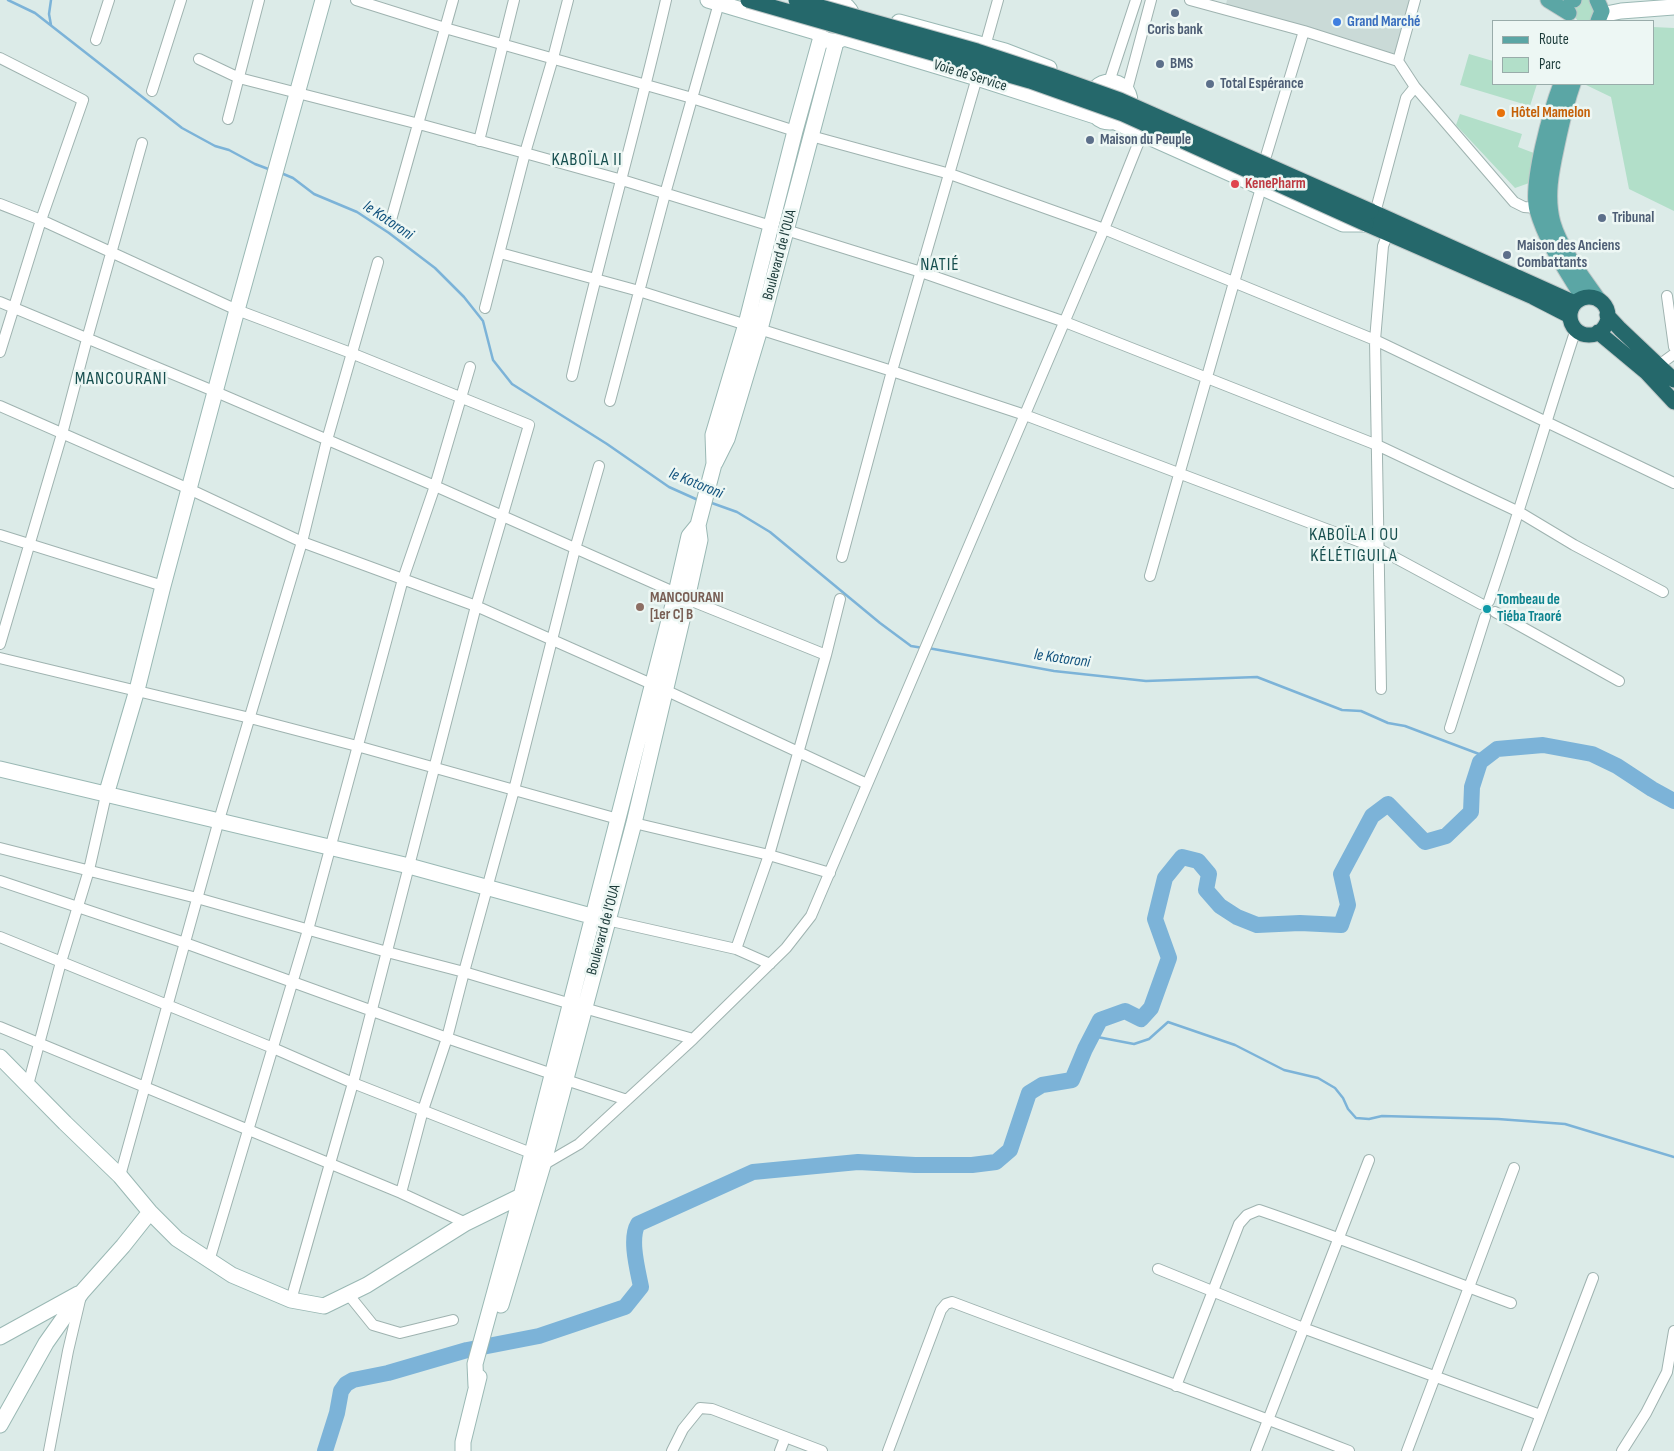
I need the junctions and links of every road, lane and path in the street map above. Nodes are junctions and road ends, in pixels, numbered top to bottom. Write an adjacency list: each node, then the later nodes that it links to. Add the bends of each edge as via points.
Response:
1 (109, 0): 26 (street)
2 (182, 0): 41 (street)
3 (259, 0): 34 (street)
4 (323, 0): 42 (main road)
5 (356, 0): 23 (street)
6 (453, 0): 23 (street)
7 (514, 0): 28 (street)
8 (568, 0): 31 (street)
9 (666, 0): 37 (street)
10 (748, 0): 62 (highway, bridge, via 1030,81 1123,114)
11 (796, 0): 62 (highway, bridge, via 977,51 1120,100)
12 (998, 0): 29 (street)
13 (1136, 0): 36 (street)
14 (1150, 0): 43 (street, via 1128,86)
15 (1190, 0): 24 (street)
16 (1415, 0): 33 (street)
17 (1548, 0): 20 (main road)
18 (714, 1): 25 (main road); 44 (street)
19 (835, 2): 25 (main road, via 818,7 814,13 813,26); 27 (main road, via 852,13 853,26); 29 (main road)
20 (1572, 7)
21 (1670, 8): 22 (main road)
22 (1599, 10)
23 (445, 28): 28 (street); 48 (street)
24 (1304, 31): 33 (street); 55 (street)
25 (818, 35): 27 (main road); 49 (main road)
26 (96, 40)
27 (840, 40): 35 (main road, Voie de Service); 51 (main road, Boulevard de l'OUA)
28 (502, 44): 31 (street); 52 (street)
29 (986, 45): 35 (street); 36 (main road)
30 (0, 58): 63 (street, via 83,100)
31 (553, 58): 37 (street); 54 (street)
32 (199, 59): 34 (street)
33 (1398, 61): 40 (street)
34 (239, 78): 42 (street); 46 (street)
35 (977, 78): 45 (main road, Voie de Service); 56 (street)
36 (1103, 84): 43 (main road, via 1121,86); 45 (main road, via 1093,91 1089,105)
37 (646, 85): 44 (street); 57 (street)
38 (1561, 85): 61 (main road, via 1539,164)
39 (1573, 85): 80 (main road, via 1549,190 1554,225 1564,245)
40 (1415, 87): 61 (street, via 1514,202); 62 (street, via 1406,98)
41 (152, 92)
42 (299, 93): 48 (street); 81 (main road)
43 (1129, 96): 47 (main road, via 1126,114); 55 (main road)
44 (692, 98): 49 (street); 59 (street)
45 (1095, 116): 47 (main road, via 1101,121)
46 (228, 119)
47 (1115, 122): 50 (main road)
48 (419, 124): 52 (street); 64 (street)
49 (795, 131): 65 (main road)
50 (1142, 134): 58 (main road); 66 (street)
51 (811, 136): 56 (street); 67 (main road, Boulevard de l'OUA)
52 (479, 141): 54 (street)
53 (142, 143): 69 (street)
54 (525, 153): 57 (street); 70 (street)
55 (1266, 156): 62 (main road, via 1362,201)
56 (950, 174): 66 (street); 72 (street)
57 (622, 180): 59 (street); 73 (street)
58 (1261, 188): 62 (main road, via 1343,224); 74 (street)
59 (665, 194): 65 (street); 75 (street)
60 (0, 204): 63 (street)
61 (1537, 208): 80 (main road)
62 (1371, 216): 68 (highway); 80 (highway)
63 (40, 220): 69 (street); 78 (street)
64 (392, 220)
65 (771, 226): 84 (main road)
66 (1104, 229): 74 (street); 83 (street)
67 (786, 230): 72 (street); 84 (main road, Boulevard de l'OUA)
68 (1388, 234): 80 (highway, via 1533,297); 87 (street, via 1383,246)
69 (111, 252): 81 (street); 86 (street)
70 (500, 253): 73 (street); 79 (street)
71 (378, 262): 90 (street)
72 (921, 272): 83 (street); 94 (street)
73 (595, 278): 75 (street); 95 (street)
74 (1234, 282): 87 (street); 96 (street)
75 (639, 291): 84 (street); 100 (street)
76 (1667, 296): 88 (street)
77 (0, 302): 78 (street)
78 (13, 308): 86 (street); 89 (street)
79 (485, 308)
80 (1580, 309): 82 (highway, via 1605,306); 85 (highway, via 1584,334); 104 (street)
81 (237, 310): 90 (street); 98 (main road)
82 (1607, 316): 85 (highway, via 1605,325); 92 (highway)
83 (1065, 322): 96 (street); 103 (street)
84 (753, 327): 94 (street); 125 (main road, Boulevard de l'OUA, via 713,435 714,464 700,518 700,540)
85 (1598, 332): 101 (highway, via 1646,372)
86 (87, 339): 98 (street); 105 (street)
87 (1375, 340): 104 (street); 107 (street)
88 (1674, 347)
89 (0, 352)
90 (351, 352): 99 (street); 106 (street)
91 (1674, 354): 92 (street)
92 (1659, 365): 97 (highway)
93 (470, 367): 99 (street)
94 (892, 371): 103 (street); 120 (street)
95 (572, 376)
96 (1208, 377): 107 (street); 109 (street)
97 (1674, 380)
98 (216, 392): 106 (street); 112 (main road)
99 (461, 397): 111 (street); 114 (street, via 528,425)
100 (610, 401)
101 (1674, 402)
102 (0, 406): 105 (street)
103 (1025, 414): 109 (street); 145 (street)
104 (1546, 421): 110 (street); 113 (street)
105 (62, 434): 112 (street); 117 (street)
106 (327, 440): 111 (street); 116 (street)
107 (1377, 445): 113 (street); 119 (street)
108 (599, 466): 118 (street)
109 (1179, 473): 119 (street); 121 (street)
110 (1674, 483)
111 (436, 486): 114 (street); 122 (street)
112 (189, 489): 116 (street); 123 (main road)
113 (1519, 512): 124 (street); 127 (street)
114 (502, 516): 118 (street); 128 (street)
115 (0, 535): 117 (street)
116 (302, 542): 122 (street); 139 (street)
117 (29, 545): 123 (street); 132 (street)
118 (575, 549): 125 (street); 131 (street)
119 (1379, 549): 127 (street); 137 (street)
120 (842, 557)
121 (1150, 576)
122 (403, 578): 128 (street); 141 (street)
123 (163, 586): 138 (main road)
124 (1663, 592)
125 (682, 596): 133 (street); 136 (main road, Boulevard de l'OUA)
126 (840, 599): 133 (street)
127 (1485, 602): 129 (street, via 1494,605); 130 (street, via 1479,612)
128 (476, 606): 131 (street); 143 (street)
129 (1495, 612): 130 (street); 135 (street)
130 (1485, 617): 140 (street)
131 (552, 640): 136 (street); 146 (street)
132 (0, 644)
133 (826, 655): 142 (street)
134 (0, 658): 138 (street)
135 (1619, 680)
136 (658, 687): 142 (street); 148 (main road); 150 (main road, Boulevard de l'OUA)
137 (1380, 689)
138 (137, 690): 139 (street); 147 (main road)
139 (250, 718): 141 (street); 149 (street)
140 (1450, 728)
141 (358, 746): 143 (street); 152 (street)
142 (799, 752): 145 (street); 153 (street)
143 (436, 768): 146 (street); 154 (street)
144 (0, 769): 147 (main road)
145 (867, 784): 156 (street)
146 (514, 790): 148 (street); 158 (street)
147 (106, 794): 149 (main road); 155 (street)
148 (618, 819): 161 (main road)
149 (219, 820): 152 (main road); 159 (street)
150 (634, 823): 153 (street); 161 (main road, Boulevard de l'OUA)
151 (0, 848): 155 (street)
152 (330, 848): 154 (main road); 162 (street)
153 (769, 856): 156 (street); 165 (street)
154 (409, 866): 158 (main road); 166 (street)
155 (89, 870): 159 (street); 160 (street)
156 (830, 872): 168 (street, via 811,916)
157 (0, 881): 160 (street)
158 (488, 887): 161 (main road); 169 (street)
159 (197, 898): 162 (street); 164 (street)
160 (78, 907): 164 (street); 167 (street)
161 (600, 918): 165 (street); 172 (main road)
162 (308, 930): 166 (street); 170 (street)
163 (0, 937): 167 (street)
164 (185, 943): 170 (street); 171 (street)
165 (736, 950): 168 (street)
166 (387, 952): 169 (street); 173 (street)
167 (61, 962): 171 (street); 177 (street)
168 (770, 964): 176 (street)
169 (464, 972): 172 (street); 175 (street)
170 (293, 981): 173 (street); 178 (street)
171 (167, 1006): 178 (street); 183 (street)
172 (577, 1006): 176 (street); 180 (main road)
173 (371, 1011): 175 (street); 181 (street)
174 (0, 1027): 177 (street)
175 (447, 1038): 180 (street); 185 (street)
176 (693, 1039): 184 (street)
177 (40, 1044): 182 (street); 183 (street)
178 (273, 1048): 181 (street); 186 (street)
179 (0, 1057): 182 (main road)
180 (559, 1077): 184 (street); 187 (main road); 190 (main road)
181 (353, 1083): 185 (street); 189 (street)
182 (28, 1085): 192 (main road)
183 (145, 1087): 186 (street); 192 (street)
184 (627, 1100): 190 (street, via 579,1144)
185 (423, 1110): 187 (street); 193 (street)
186 (248, 1130): 189 (street); 198 (street)
187 (531, 1154): 194 (main road)
188 (1369, 1160): 197 (street)
189 (330, 1164): 193 (street); 205 (street)
190 (543, 1165): 194 (main road)
191 (1514, 1168): 201 (street)
192 (120, 1176): 195 (main road)
193 (401, 1193): 196 (street)
194 (527, 1198): 196 (main road); 218 (main road, via 480,1362 462,1442)
195 (150, 1212): 198 (main road, via 177,1239); 202 (main road)
196 (466, 1223): 204 (main road)
197 (1338, 1237): 201 (street); 203 (street, via 1259,1210 1247,1215 1239,1224); 208 (street)
198 (209, 1260): 205 (main road, via 232,1275)
199 (1158, 1269): 203 (street)
200 (1593, 1278): 213 (street)
201 (1469, 1287): 206 (street); 211 (street)
202 (82, 1292): 210 (main road); 215 (main road, via 46,1343); 217 (street)
203 (1213, 1292): 208 (street); 212 (street)
204 (348, 1294): 205 (main road, via 324,1306); 207 (street, via 373,1325 400,1333)
205 (291, 1300)
206 (1511, 1303)
207 (453, 1320)
208 (1303, 1328): 211 (street); 214 (street)
209 (1674, 1331): 227 (street, via 1667,1372)
210 (0, 1336)
211 (1434, 1376): 213 (street); 225 (street)
212 (1176, 1386): 214 (street); 222 (street, via 952,1302 941,1310)
213 (1540, 1415): 226 (street)
214 (1269, 1419): 223 (street); 224 (street)
215 (0, 1425)
216 (785, 1438): 219 (street, via 712,1408 700,1408 683,1429); 220 (street); 221 (street)
217 (50, 1451)
218 (463, 1451)
219 (672, 1451)
220 (780, 1451)
221 (822, 1451)
222 (888, 1451)
223 (1256, 1451)
224 (1349, 1451)
225 (1406, 1451)
226 (1527, 1451)
227 (1622, 1451)

